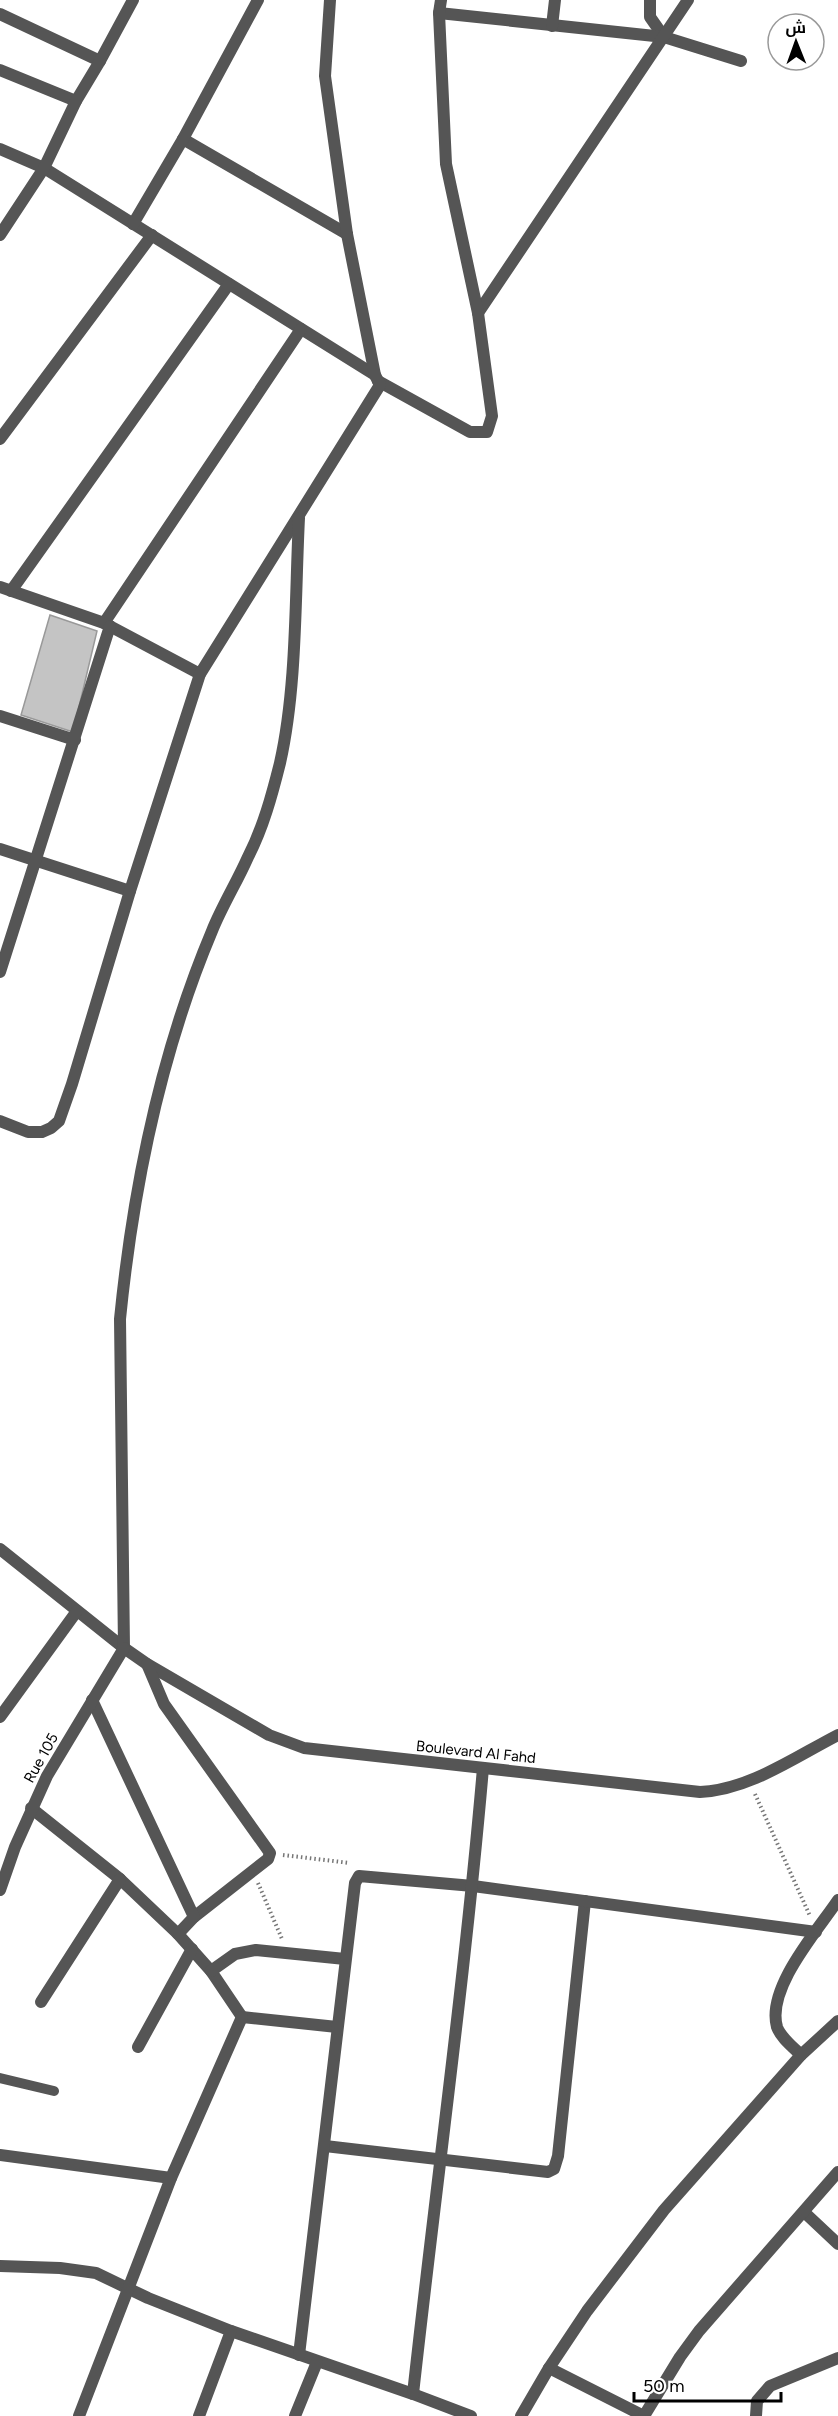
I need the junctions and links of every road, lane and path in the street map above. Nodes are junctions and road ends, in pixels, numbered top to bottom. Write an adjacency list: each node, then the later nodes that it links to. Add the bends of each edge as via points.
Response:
1 (258, 0): 16 (street)
2 (330, 0): 20 (street, via 325,76)
3 (441, 0): 9 (street)
4 (555, 0): 10 (street)
5 (651, 0): 11 (street, via 650,17)
6 (688, 0): 11 (street)
7 (131, 1): 13 (street)
8 (0, 14): 13 (street)
9 (439, 14): 10 (street); 24 (street, via 446,164)
10 (552, 26): 11 (street)
11 (664, 37): 12 (street); 24 (street)
12 (741, 61)
13 (100, 62): 15 (street)
14 (0, 70): 15 (street)
15 (76, 101): 18 (street)
16 (183, 139): 19 (street); 20 (street)
17 (0, 150): 18 (street)
18 (44, 168): 19 (street); 21 (street)
19 (134, 224): 22 (street)
20 (347, 234): 26 (street)
21 (0, 235)
22 (152, 235): 23 (street); 27 (street)
23 (229, 284): 25 (street); 29 (street)
24 (478, 313): 26 (street, via 492,416 487,432 470,432)
25 (301, 329): 26 (street); 30 (street)
26 (377, 378): 28 (street, via 380,385)
27 (0, 439)
28 (299, 515): 31 (street); 41 (street, via 291,682 280,762 250,855 212,930 187,999 156,1101 124,1275 120,1319)
29 (6, 589): 30 (street)
30 (107, 624): 31 (street); 33 (street)
31 (200, 674): 36 (street)
32 (0, 716): 33 (street)
33 (75, 740): 35 (street)
34 (0, 849): 35 (street)
35 (37, 860): 36 (street); 37 (street)
36 (130, 891): 38 (street, via 59,1121 51,1128 28,1132)
37 (0, 972)
38 (0, 1121)
39 (0, 1549): 40 (street, Boulevard Al Fahd)
40 (77, 1611): 41 (street, Boulevard Al Fahd); 44 (street)
41 (124, 1648): 42 (street, Boulevard Al Fahd); 43 (street, Rue 105)
42 (147, 1664): 46 (street, Boulevard Al Fahd, via 292,1745); 49 (street, via 164,1704)
43 (92, 1700): 48 (street, Rue 105); 57 (street)
44 (0, 1717)
45 (838, 1735): 47 (street, Boulevard Al Fahd)
46 (483, 1768): 47 (street, Boulevard Al Fahd, via 700,1792 729,1789); 53 (street)
47 (749, 1780): 58 (path)
48 (31, 1808): 52 (street); 54 (street, Rue 105)
49 (270, 1853): 50 (street); 51 (path, via 356,1864)
50 (253, 1871): 57 (street); 61 (path)
51 (361, 1876): 53 (street); 62 (street, via 355,1883)
52 (120, 1879): 59 (street); 64 (street)
53 (473, 1886): 56 (street); 74 (street)
54 (0, 1890)
55 (838, 1900): 58 (street)
56 (585, 1901): 58 (street); 74 (street, via 554,2169 548,2172)
57 (194, 1917): 59 (street)
58 (816, 1932): 69 (street, via 786,1977 776,2012 781,2034)
59 (178, 1934): 60 (street)
60 (192, 1949): 63 (street); 68 (street)
61 (288, 1953): 62 (street); 63 (street, via 245,1952 228,1958)
62 (345, 1959): 67 (street)
63 (211, 1971): 65 (street)
64 (41, 2002)
65 (242, 2017): 67 (street); 76 (street)
66 (838, 2021): 69 (street)
67 (337, 2027): 72 (street)
68 (138, 2047)
69 (801, 2055): 85 (street, via 664,2210)
70 (0, 2078): 71 (lane)
71 (54, 2091)
72 (325, 2146): 74 (street); 82 (street)
73 (0, 2155): 76 (street)
74 (439, 2160): 86 (street)
75 (838, 2172): 77 (street)
76 (171, 2178): 80 (street)
77 (804, 2212): 78 (street); 92 (street, via 699,2331)
78 (838, 2244)
79 (0, 2266): 80 (street, via 79,2270)
80 (130, 2289): 81 (street); 87 (street)
81 (231, 2331): 82 (street); 88 (street)
82 (299, 2355): 84 (street)
83 (838, 2358): 93 (street, via 770,2386 757,2401)
84 (317, 2362): 86 (street); 89 (street)
85 (549, 2368): 91 (street); 92 (street)
86 (413, 2394): 90 (street)
87 (79, 2416)
88 (199, 2416)
89 (295, 2416)
90 (471, 2416)
91 (521, 2416)
92 (644, 2416)
93 (756, 2416)

